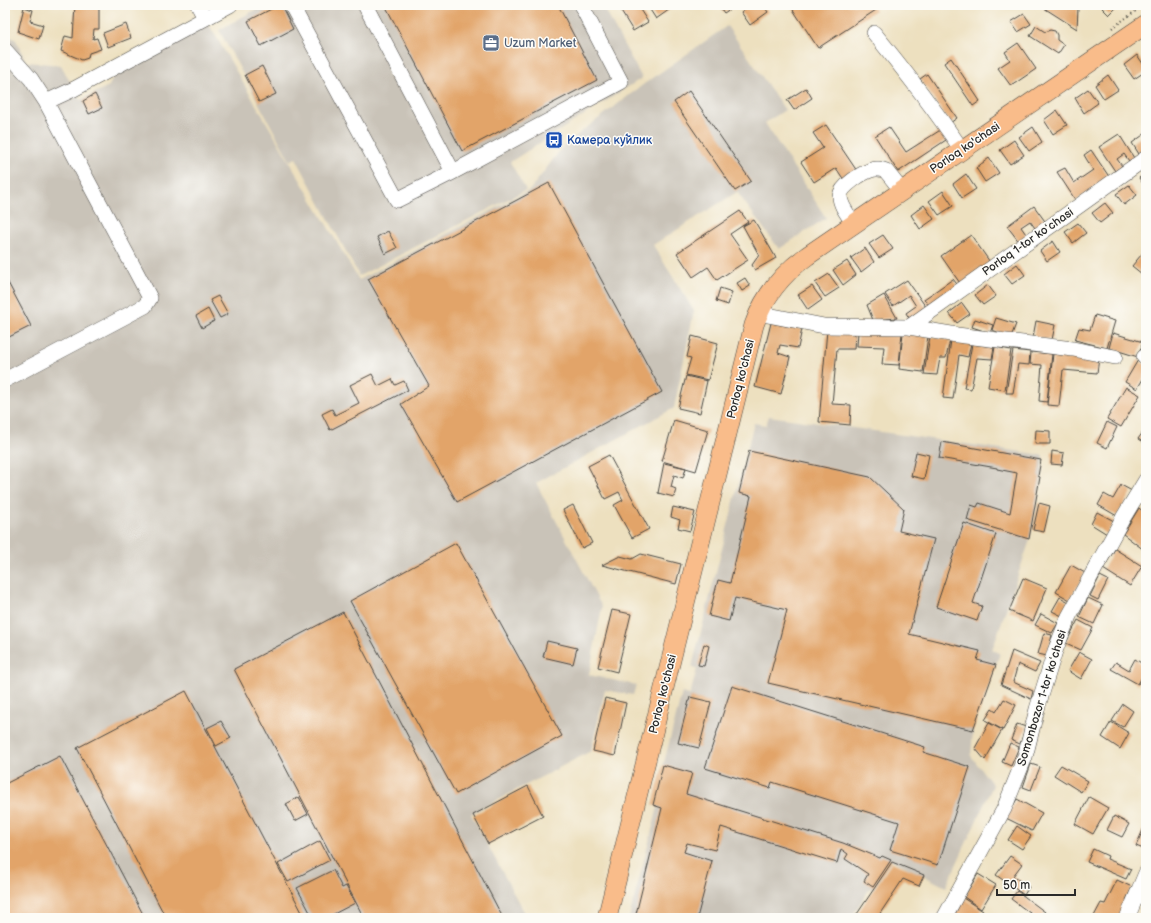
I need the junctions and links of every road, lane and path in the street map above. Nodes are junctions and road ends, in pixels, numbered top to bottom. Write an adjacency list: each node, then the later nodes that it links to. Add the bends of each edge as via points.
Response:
1 (230, 5): 5 (street)
2 (299, 5): 12 (street, via 293,8 397,200)
3 (365, 5): 12 (street)
4 (581, 5): 12 (street, via 621,82)
5 (202, 12): 9 (street, via 82,84)
6 (1146, 24): 10 (main road, Porloq ko'chasi)
7 (874, 33): 10 (street)
8 (5, 50): 9 (street, via 31,79)
9 (46, 102): 18 (street, via 150,298 145,306)
10 (962, 150): 13 (main road, Porloq ko'chasi)
11 (1146, 158): 16 (street, Porloq 1-tor koʻchasi)
12 (453, 172)
13 (902, 191): 14 (main road, Porloq ko'chasi); 14 (street, via 883,170 871,170 857,178 841,190 840,196 841,204)
14 (854, 224): 15 (main road, Porloq ko'chasi, via 807,256 785,275 772,289)
15 (758, 313): 16 (street, via 824,326); 22 (main road, Porloq ko'chasi)
16 (909, 327): 17 (street)
17 (1115, 357)
18 (5, 380)
19 (1146, 480): 23 (street, Somonbozor 1-tor koʻchasi, via 1069,616 1055,651 1025,757 1004,809)
20 (1146, 873): 21 (street)
21 (1141, 902): 24 (street)
22 (607, 918)
23 (944, 918)
24 (1127, 918)

